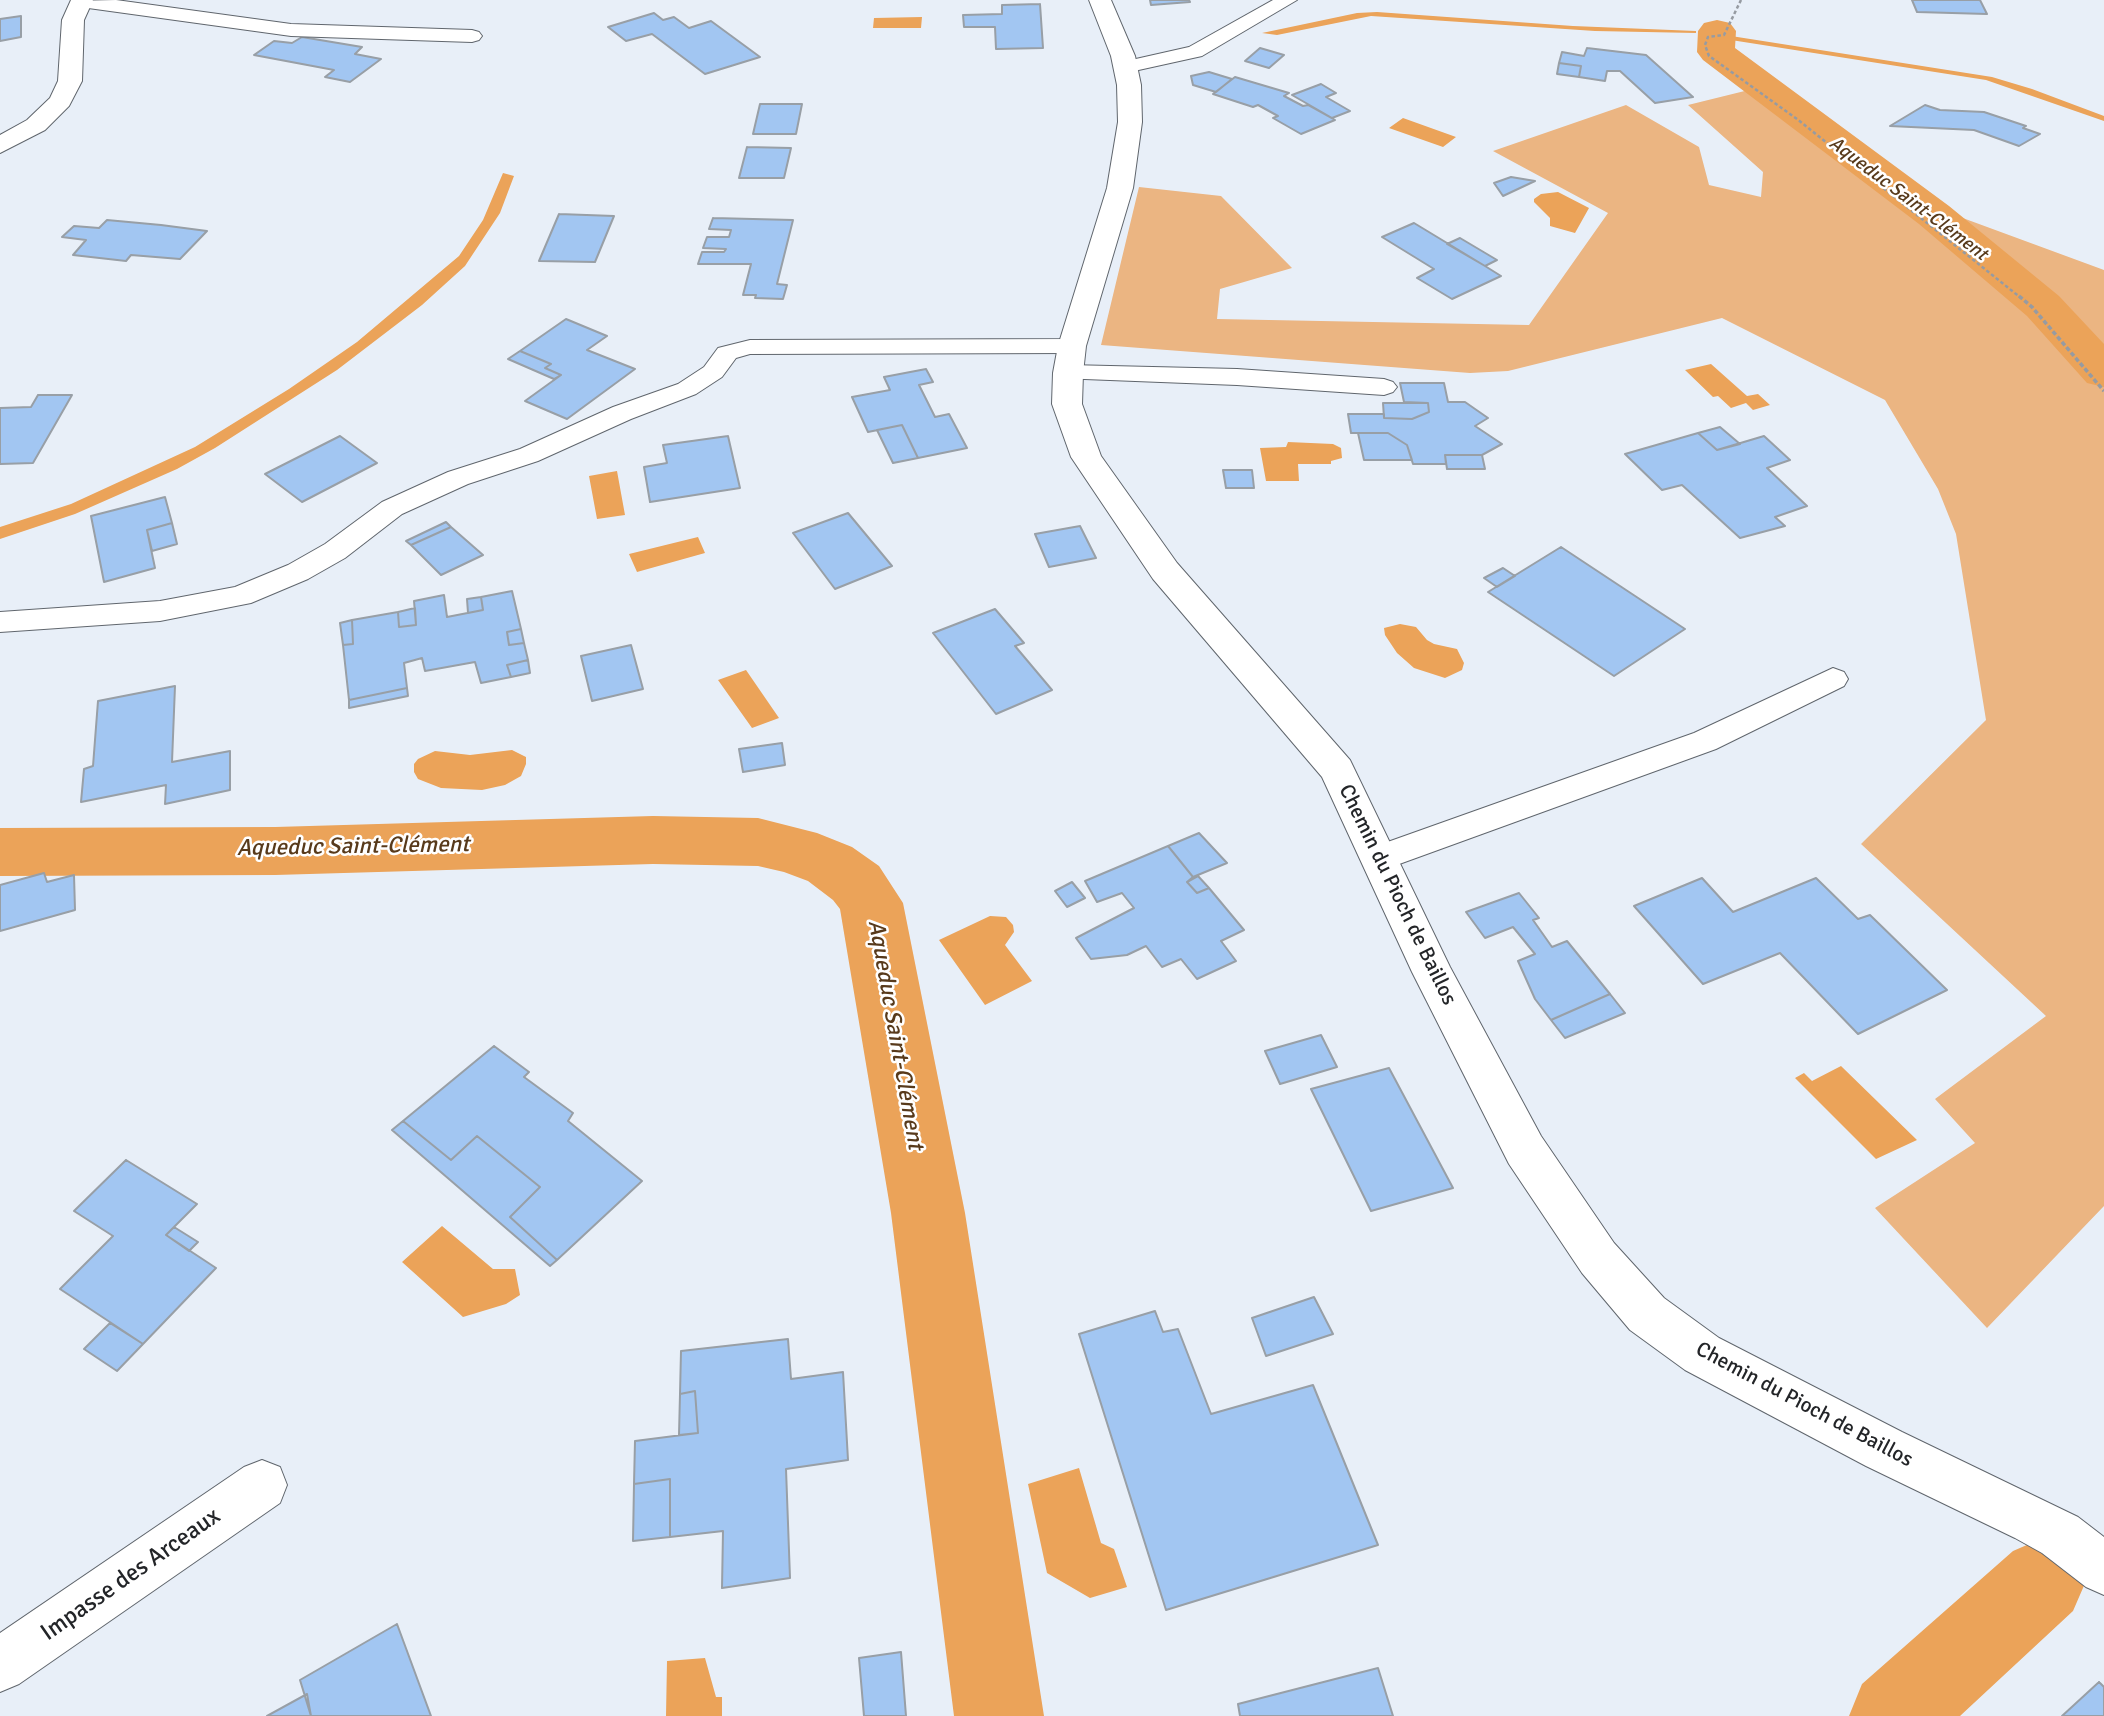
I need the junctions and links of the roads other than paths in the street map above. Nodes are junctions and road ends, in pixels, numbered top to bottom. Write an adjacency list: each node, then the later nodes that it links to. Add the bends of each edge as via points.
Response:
1 (1100, 0): 5 (street, Chemin du Pioch de Baillos)
2 (1287, 0): 5 (lane, via 1195,52)
3 (82, 1): 4 (lane, via 291,30); 6 (street, via 73,20 70,81 60,101 36,125)
4 (472, 36)
5 (1125, 67): 7 (street, Chemin du Pioch de Baillos, via 1130,122 1120,188)
6 (0, 145)
7 (1070, 360): 8 (lane); 9 (lane, via 750,347 727,353 713,372 687,389 392,508 335,551 242,596 160,611); 11 (street, Chemin du Pioch de Baillos, via 1067,404 1086,457 1164,571 1337,770)
8 (1384, 387)
9 (0, 622)
10 (1833, 679): 11 (lane, via 1704,741)
11 (1380, 858): 13 (street, Chemin du Pioch de Baillos, via 1432,972 1525,1150 1598,1258 1647,1314 1702,1353 2060,1535)
12 (262, 1485): 14 (street, Impasse des Arceaux)
13 (2104, 1569)
14 (0, 1665)

